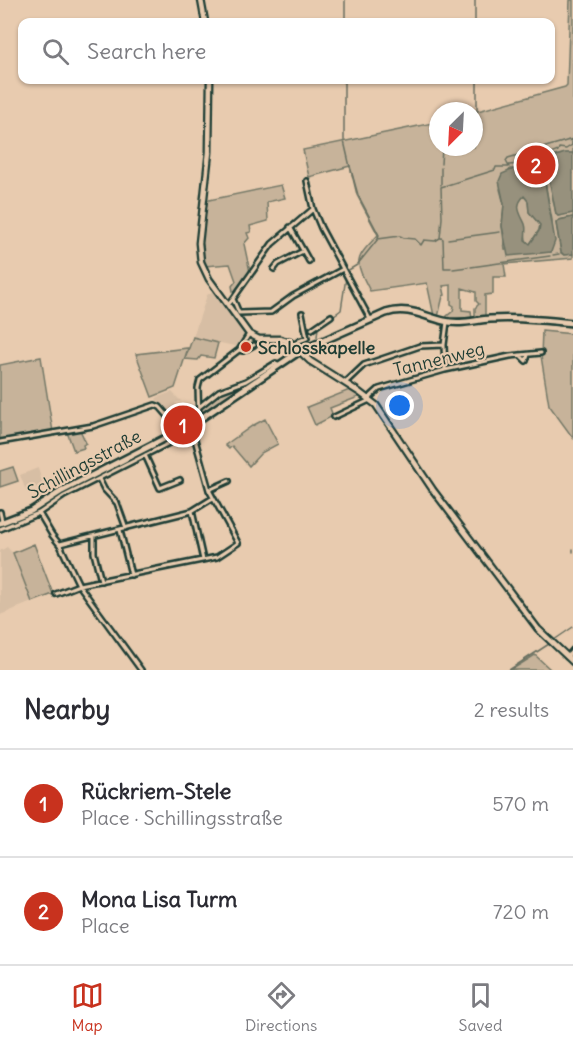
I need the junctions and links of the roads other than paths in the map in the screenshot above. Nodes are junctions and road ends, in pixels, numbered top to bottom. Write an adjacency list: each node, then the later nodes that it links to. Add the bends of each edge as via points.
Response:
1 (201, 0): 2 (street)
2 (204, 18)
3 (210, 84): 12 (street, via 209,152 199,243 201,262)
4 (307, 181): 5 (street)
5 (313, 209): 6 (street); 10 (street)
6 (290, 227): 7 (street); 11 (street, via 272,244)
7 (303, 251): 8 (street); 9 (street)
8 (309, 261)
9 (274, 269)
10 (343, 269): 11 (street, via 271,312 237,313); 15 (street)
11 (233, 299): 12 (street)
12 (227, 306): 20 (street)
13 (302, 313): 19 (street)
14 (331, 316): 18 (street)
15 (371, 320): 16 (main road, Schillingsstraße, via 401,310); 26 (main road, Schillingsstraße)
16 (447, 322): 17 (main road, Schillingsstraße, via 498,319); 24 (street)
17 (573, 323)
18 (312, 329): 19 (street); 21 (street)
19 (305, 330): 21 (street)
20 (249, 334): 23 (street, via 260,339 287,340); 25 (street)
21 (308, 338): 23 (street)
22 (254, 345): 25 (street)
23 (294, 345): 26 (street)
24 (444, 345): 29 (street); 31 (street, via 420,346 364,365)
25 (239, 350): 34 (street, via 200,380)
26 (300, 351): 28 (main road, Schillingsstraße); 31 (street)
27 (542, 353): 29 (street, Tannenweg, via 528,355 525,361 520,356)
28 (280, 364): 30 (street, Schillingsstraße); 32 (main road, Schillingsstraße)
29 (445, 370): 33 (street, Tannenweg, via 379,388)
30 (238, 383): 32 (street); 34 (street, Schillingsstraße, via 219,391)
31 (345, 383): 33 (street)
32 (242, 390): 36 (main road, Schillingsstraße)
33 (369, 400): 35 (street, Tannenweg); 62 (street, via 543,636)
34 (198, 409): 36 (street)
35 (334, 417)
36 (199, 420): 37 (main road, Schillingsstraße)
37 (191, 425): 38 (main road, Schillingsstraße); 39 (street)
38 (180, 430): 40 (street, via 155,405 93,426); 50 (main road, Schillingsstraße)
39 (194, 431): 41 (street, Schillingsstraße); 45 (street)
40 (0, 442)
41 (145, 455): 42 (street, Schillingsstraße); 43 (street, via 159,487)
42 (99, 479): 49 (street, Schillingsstraße); 51 (street, via 117,503)
43 (180, 480)
44 (229, 481): 45 (street)
45 (209, 490): 46 (street)
46 (213, 498): 47 (street); 56 (street, via 238,543 220,556)
47 (192, 511): 51 (street); 56 (street)
48 (0, 512): 50 (street)
49 (39, 513): 53 (street, Schillingsstraße); 55 (street)
50 (1, 523)
51 (126, 528): 52 (street)
52 (120, 529): 54 (street); 57 (street)
53 (0, 530)
54 (94, 536): 55 (street); 58 (street)
55 (60, 544): 59 (street)
56 (203, 560): 57 (street)
57 (131, 575): 58 (street)
58 (101, 581): 59 (street)
59 (79, 585): 60 (street); 64 (street)
60 (56, 594)
61 (573, 650): 62 (street)
62 (567, 657): 63 (street)
63 (573, 662)
64 (141, 670)

